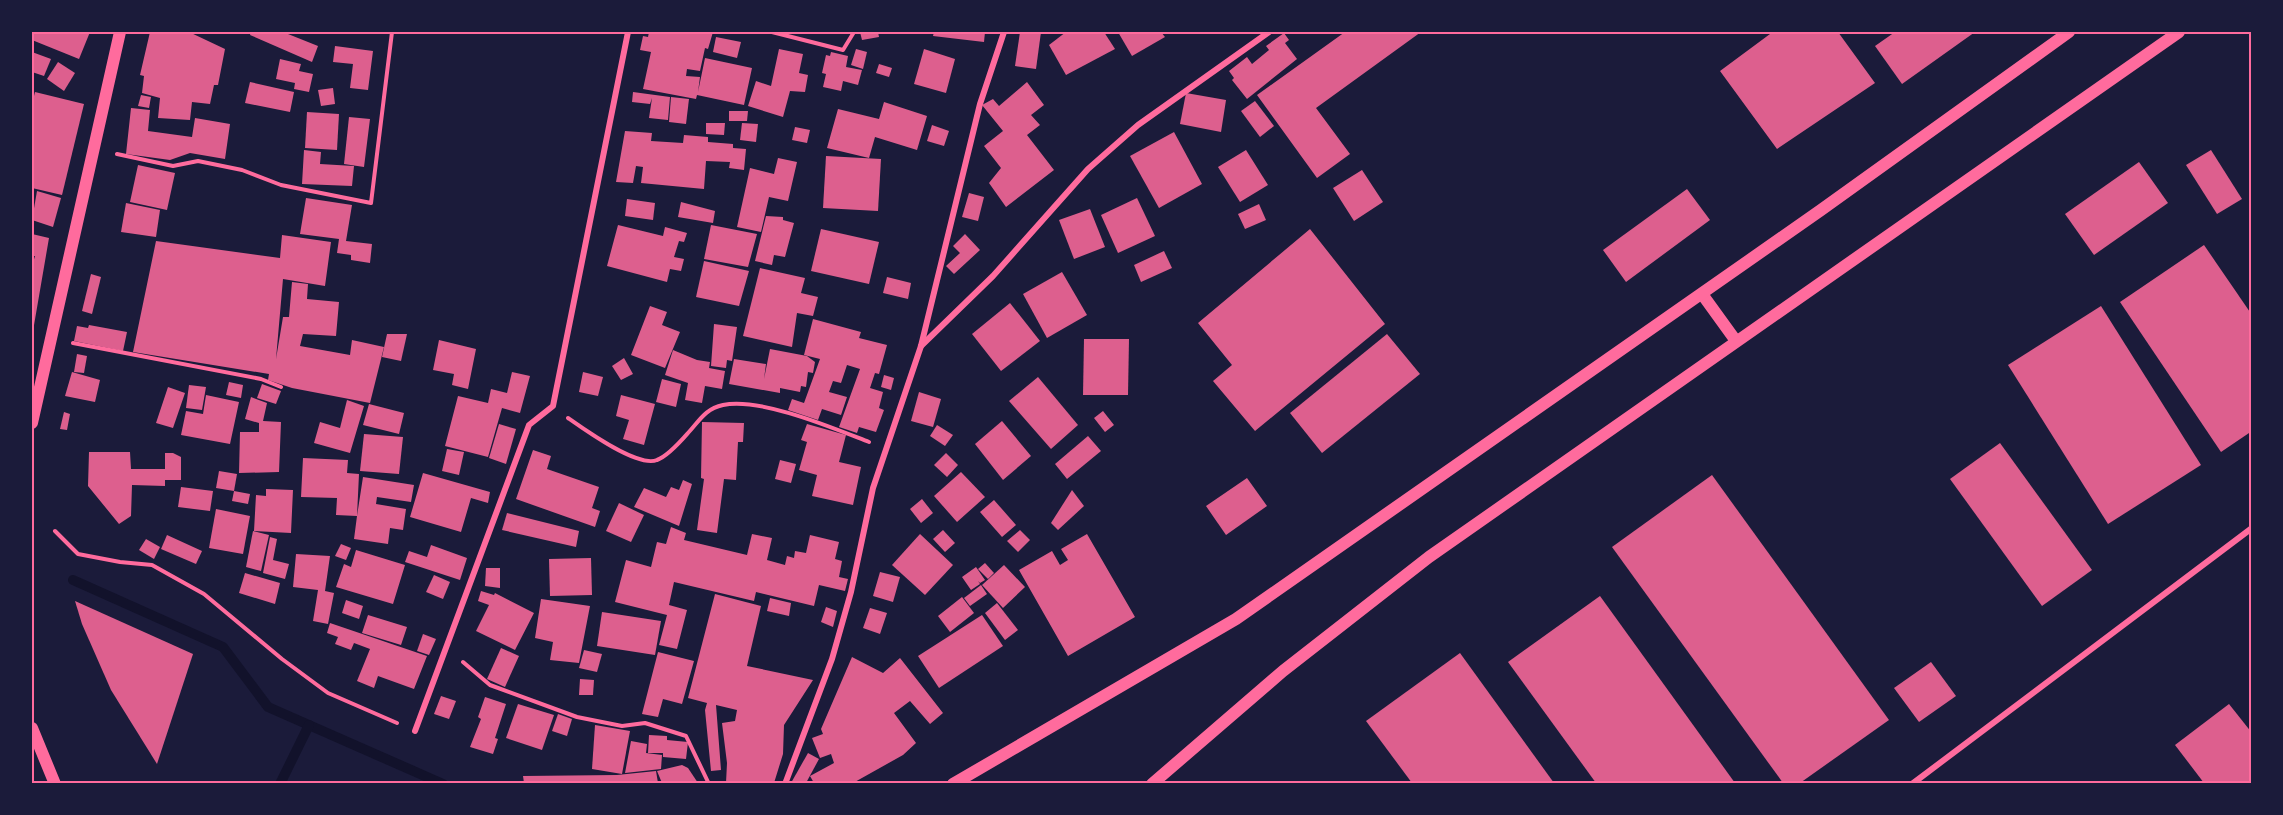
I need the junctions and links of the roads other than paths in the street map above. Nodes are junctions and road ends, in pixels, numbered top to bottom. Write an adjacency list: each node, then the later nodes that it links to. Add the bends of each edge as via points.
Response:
1 (120, 32): 10 (main road)
2 (628, 32): 13 (street, via 553,406 529,424)
3 (1004, 32): 9 (street, via 980,104)
4 (1269, 32): 9 (street, via 1138,125 1088,169 993,276)
5 (2069, 32): 7 (main road)
6 (2179, 32): 8 (main road)
7 (1702, 294): 8 (main road); 16 (main road, via 1236,619)
8 (1736, 341): 17 (main road, via 1429,557 1283,671)
9 (921, 346): 15 (street, via 873,488 832,659)
10 (32, 423)
11 (2252, 528): 18 (street)
12 (32, 728): 14 (main road)
13 (415, 731)
14 (55, 783)
15 (785, 783)
16 (953, 783)
17 (1152, 783)
18 (1912, 783)

